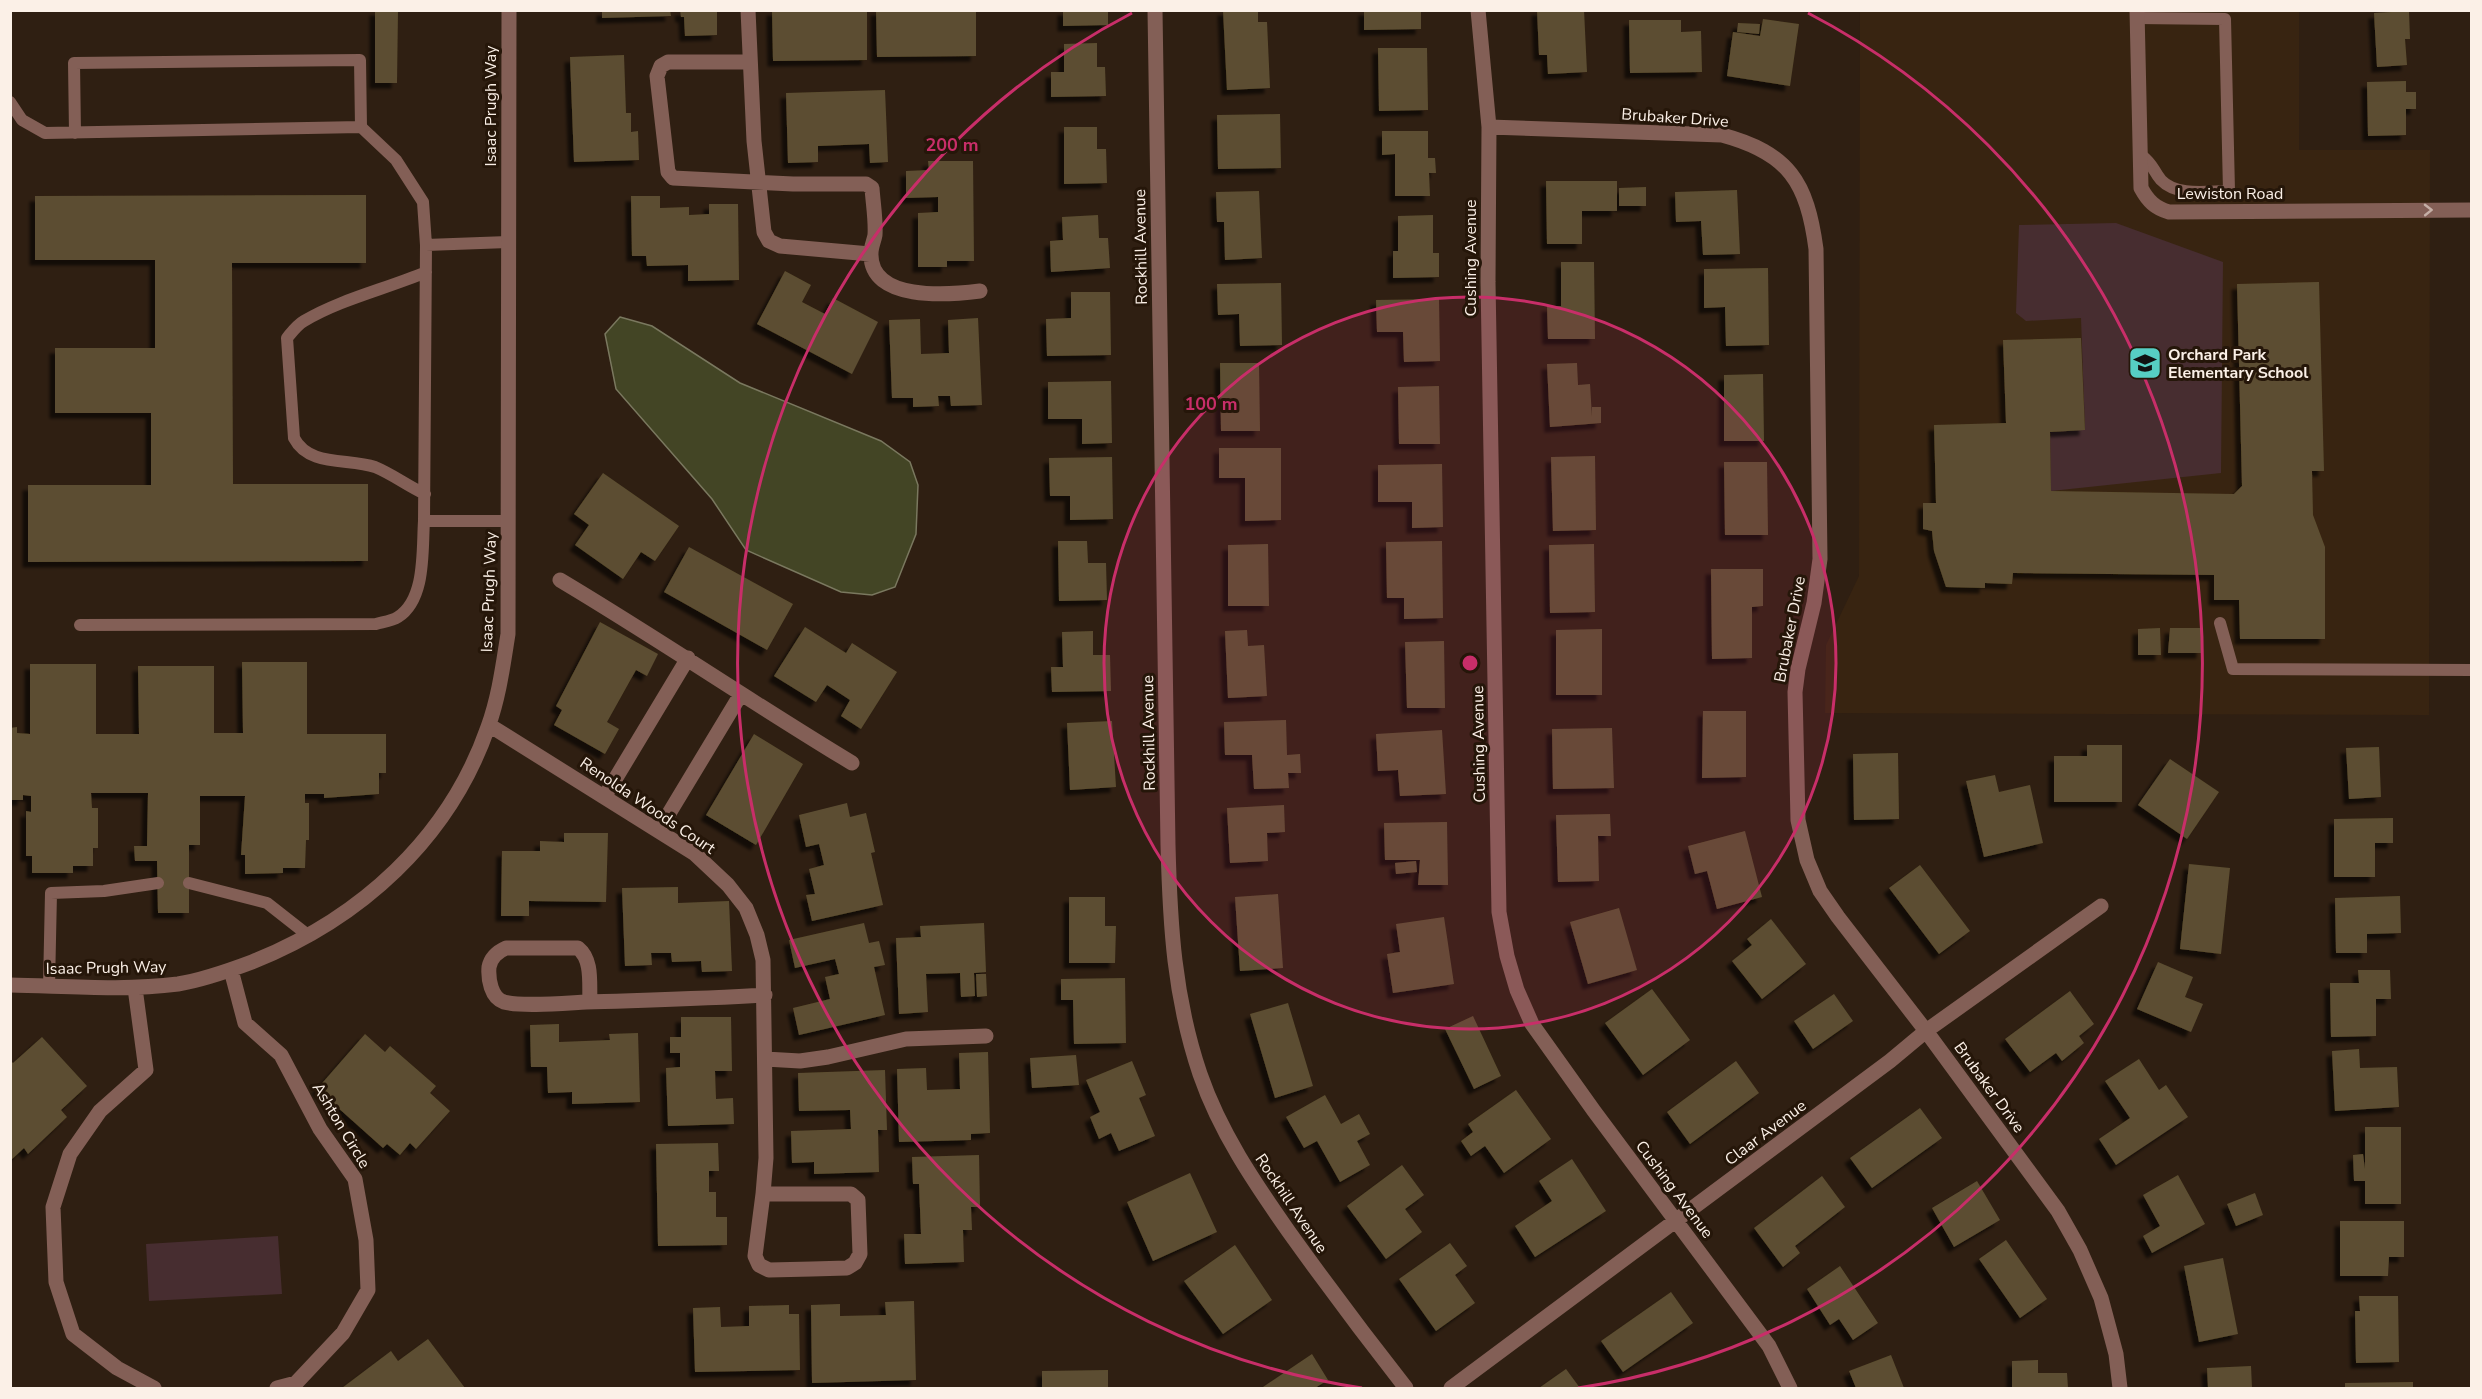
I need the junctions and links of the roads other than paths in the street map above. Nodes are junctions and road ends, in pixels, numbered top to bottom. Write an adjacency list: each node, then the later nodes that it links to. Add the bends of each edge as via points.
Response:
1 (509, 10): 14 (street, Isaac Prugh Way)
2 (748, 10): 6 (street)
3 (1155, 10): 49 (street, Rockhill Avenue, via 1173,957 1200,1075 1222,1125 1252,1179 1326,1285)
4 (1478, 10): 9 (street, Cushing Avenue)
5 (2137, 14): 11 (street, Lewiston Road); 11 (lane, via 2225,19 2229,191 2175,191)
6 (750, 62): 12 (street); 12 (street, via 668,62 657,76 668,172 673,178)
7 (10, 102): 10 (lane, via 22,120 45,133)
8 (361, 127): 10 (lane); 10 (lane, via 360,60 74,63); 15 (lane, via 396,160 423,202)
9 (1489, 127): 42 (street, Brubaker Drive, via 1722,135 1770,153 1789,171 1803,193 1816,249 1820,559 1798,669 1797,820 1820,891); 46 (street, Cushing Avenue, via 1488,282 1501,923 1516,990 1532,1024)
10 (75, 133)
11 (2141, 155): 13 (street, Lewiston Road, one-way to 13, via 2141,188 2147,200 2169,212)
12 (759, 182): 16 (street, via 764,232 769,241 780,246); 16 (street, via 866,184 872,188 875,234)
13 (2472, 210)
14 (508, 242): 15 (lane); 21 (street, Isaac Prugh Way)
15 (426, 245): 17 (lane)
16 (870, 254): 18 (street, via 875,271 885,284 905,292)
17 (426, 272): 19 (lane); 19 (lane, via 322,312 301,322 287,338 294,438 300,449 319,458 374,467)
18 (980, 291)
19 (424, 494): 20 (lane)
20 (424, 521): 21 (lane); 24 (lane, via 413,603 397,618 376,624)
21 (508, 521): 28 (street, Isaac Prugh Way, via 507,634)
22 (560, 580): 25 (street)
23 (2220, 623): 26 (lane, via 2233,669)
24 (80, 625)
25 (688, 658): 27 (street); 30 (street)
26 (2472, 670)
27 (741, 694): 29 (street); 31 (street)
28 (489, 725): 30 (street, Renolda Woods Court); 35 (street, Isaac Prugh Way, via 465,779 410,856 369,896)
29 (852, 763)
30 (605, 796): 31 (street, Renolda Woods Court)
31 (659, 830): 40 (street, Renolda Woods Court, via 695,854 746,908 764,960)
32 (158, 883): 38 (lane, via 51,893)
33 (189, 883): 35 (lane, via 267,903)
34 (2101, 906): 42 (street, Claar Avenue)
35 (309, 936): 36 (street, Isaac Prugh Way)
36 (231, 970): 39 (street, Isaac Prugh Way, via 180,983); 48 (street, Ashton Circle, via 245,1023 281,1055 320,1129 355,1179 366,1240 368,1290 343,1334 296,1383)
37 (10, 985): 38 (street, Isaac Prugh Way)
38 (49, 986): 39 (street, Isaac Prugh Way)
39 (135, 988): 47 (street, via 146,1070 100,1111 69,1154 53,1207 56,1282 72,1334 117,1368)
40 (765, 995): 41 (street); 44 (street, Renolda Woods Court)
41 (590, 1002): 41 (street, via 503,1002 494,995 488,975 490,960 506,948 578,948 586,954)
42 (1926, 1031): 46 (street, Claar Avenue); 52 (street, Brubaker Drive, via 2058,1211 2080,1250 2101,1299 2116,1354)
43 (986, 1036): 44 (street, via 906,1039 800,1061)
44 (765, 1059): 45 (street, Renolda Woods Court)
45 (763, 1194): 45 (street, Renolda Woods Court, via 756,1256 759,1266 769,1270 801,1270 847,1268 855,1263 860,1254 858,1200 851,1194)
46 (1677, 1221): 50 (street, Claar Avenue); 51 (street, Cushing Avenue, via 1770,1346)
47 (154, 1389)
48 (277, 1389)
49 (1406, 1389)
50 (1451, 1389)
51 (1790, 1389)
52 (2120, 1389)

